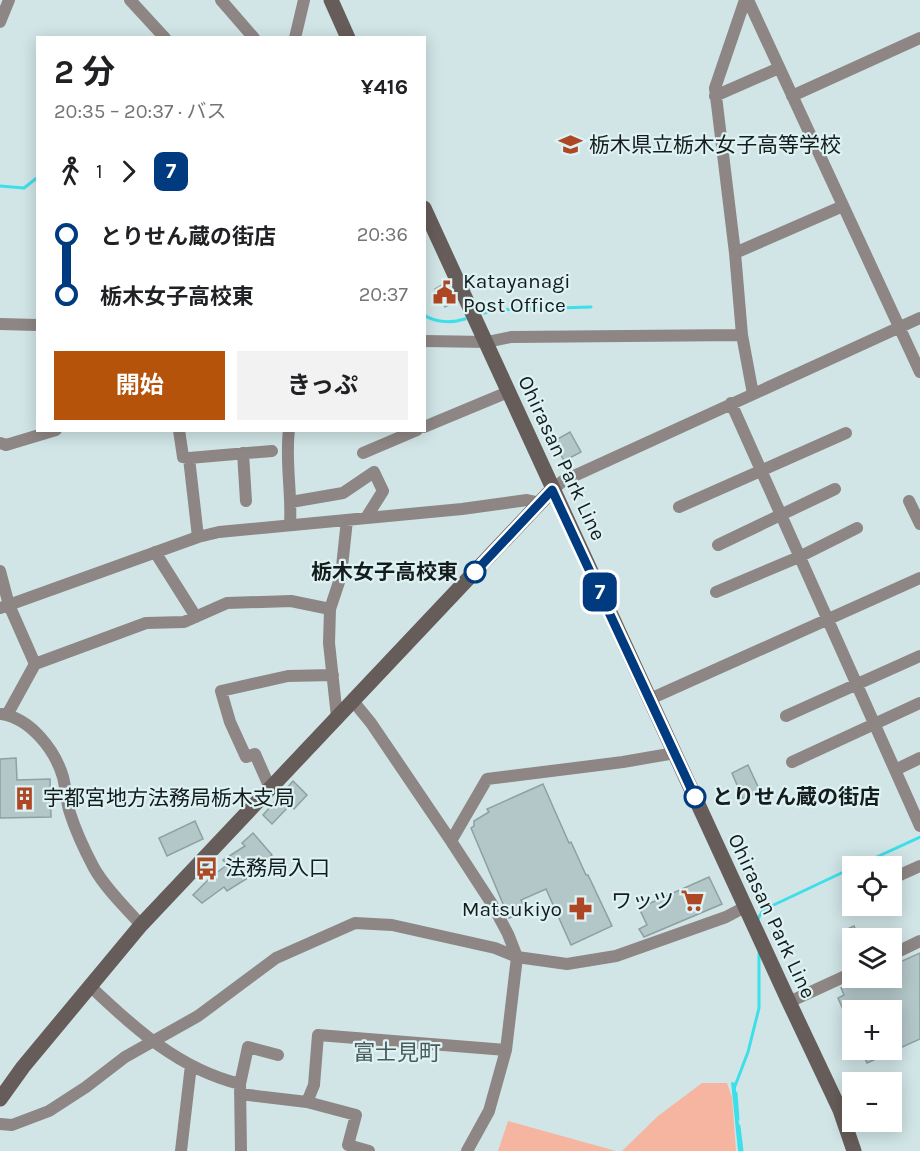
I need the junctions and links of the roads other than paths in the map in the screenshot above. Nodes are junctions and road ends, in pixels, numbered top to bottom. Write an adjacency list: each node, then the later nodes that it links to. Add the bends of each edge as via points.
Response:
1 (9, 0): 7 (street)
2 (130, 0): 8 (street)
3 (221, 0): 9 (street)
4 (304, 0): 10 (street)
5 (331, 0): 11 (main road)
6 (747, 0): 13 (street); 14 (street, via 715,84)
7 (0, 22)
8 (163, 36)
9 (252, 36)
10 (295, 36)
11 (347, 36)
12 (920, 38): 15 (street)
13 (779, 68): 14 (street); 15 (street)
14 (715, 96): 18 (street)
15 (792, 96): 16 (street)
16 (843, 206): 18 (street); 22 (street)
17 (426, 212): 25 (main road, Ohirasan Park Line)
18 (735, 253): 23 (street)
19 (920, 318): 22 (street)
20 (0, 324): 21 (street)
21 (36, 325)
22 (900, 328): 26 (street); 28 (street)
23 (742, 334): 25 (street, via 511,337); 28 (street)
24 (426, 341): 25 (street)
25 (486, 342): 27 (main road, Ohirasan Park Line)
26 (920, 372)
27 (508, 392): 30 (street); 43 (main road, Ohirasan Park Line)
28 (753, 394): 29 (street)
29 (730, 403): 41 (street); 43 (street, via 563,481)
30 (426, 426)
31 (49, 432): 36 (street, via 6,445)
32 (179, 432): 40 (street, via 183,457)
33 (289, 432): 46 (street)
34 (412, 432): 39 (street)
35 (846, 433): 41 (street)
36 (0, 443)
37 (272, 451): 38 (street)
38 (243, 453): 40 (street); 44 (street)
39 (363, 453)
40 (189, 458): 55 (street)
41 (761, 472): 48 (street); 49 (street)
42 (835, 489): 49 (street)
43 (552, 490): 47 (main road); 70 (main road, Ohirasan Park Line)
44 (246, 501)
45 (909, 501): 53 (street)
46 (291, 502): 50 (street, via 343,493 374,472 383,491); 52 (street)
47 (541, 503): 50 (street, via 527,500); 71 (main road)
48 (679, 507)
49 (780, 515): 56 (street); 58 (street)
50 (366, 518): 51 (street)
51 (347, 520): 52 (street); 63 (street, via 341,576)
52 (290, 524): 55 (street)
53 (920, 524)
54 (857, 528): 58 (street)
55 (198, 537): 57 (street)
56 (718, 545)
57 (155, 552): 62 (street); 64 (street)
58 (799, 556): 61 (street); 65 (street)
59 (0, 571): 62 (street)
60 (920, 578): 65 (street)
61 (716, 592)
62 (5, 606): 67 (street)
63 (330, 609): 64 (street, via 291,601 247,601 227,603); 68 (street)
64 (196, 617): 67 (street, via 184,622 147,623)
65 (827, 620): 69 (street); 70 (street)
66 (920, 656): 69 (street)
67 (35, 664): 73 (street)
68 (333, 675): 75 (street); 81 (street, via 288,676 221,691 246,757 255,754)
69 (856, 684): 74 (street); 76 (street)
70 (650, 699): 77 (main road, Ohirasan Park Line)
71 (353, 700): 75 (main road); 84 (street)
72 (920, 703): 76 (street)
73 (4, 714): 88 (street, via 26,725 50,749 63,778 69,811 95,869)
74 (786, 716)
75 (337, 717): 81 (main road)
76 (874, 724): 79 (street); 80 (street)
77 (675, 753): 84 (street, via 487,779); 87 (main road, Ohirasan Park Line)
78 (920, 758): 80 (street)
79 (792, 762)
80 (895, 770): 82 (street)
81 (270, 788): 88 (main road)
82 (917, 810): 83 (street)
83 (920, 826)
84 (451, 841): 91 (street, via 492,904)
85 (920, 866): 86 (street)
86 (902, 874)
87 (745, 907): 91 (street, via 616,956 567,964); 94 (main road, Ohirasan Park Line)
88 (141, 925): 93 (main road)
89 (920, 941): 90 (street)
90 (902, 950)
91 (517, 957): 95 (street, via 495,948 392,925 355,924 276,958 198,1016); 96 (street)
92 (842, 978): 94 (street)
93 (90, 987): 95 (street); 100 (main road)
94 (789, 1002): 107 (main road, Ohirasan Park Line, via 840,1110)
95 (151, 1042): 98 (street); 102 (street, via 49,1111 12,1125)
96 (506, 1050): 101 (street, via 318,1035 314,1086); 106 (street, via 489,1111)
97 (278, 1055): 99 (street, via 248,1047)
98 (191, 1065): 99 (street); 103 (street)
99 (240, 1089): 101 (street); 104 (street)
100 (0, 1099)
101 (307, 1102): 105 (street, via 356,1115 348,1145)
102 (0, 1124)
103 (181, 1151)
104 (241, 1151)
105 (369, 1151)
106 (467, 1151)
107 (854, 1151)

